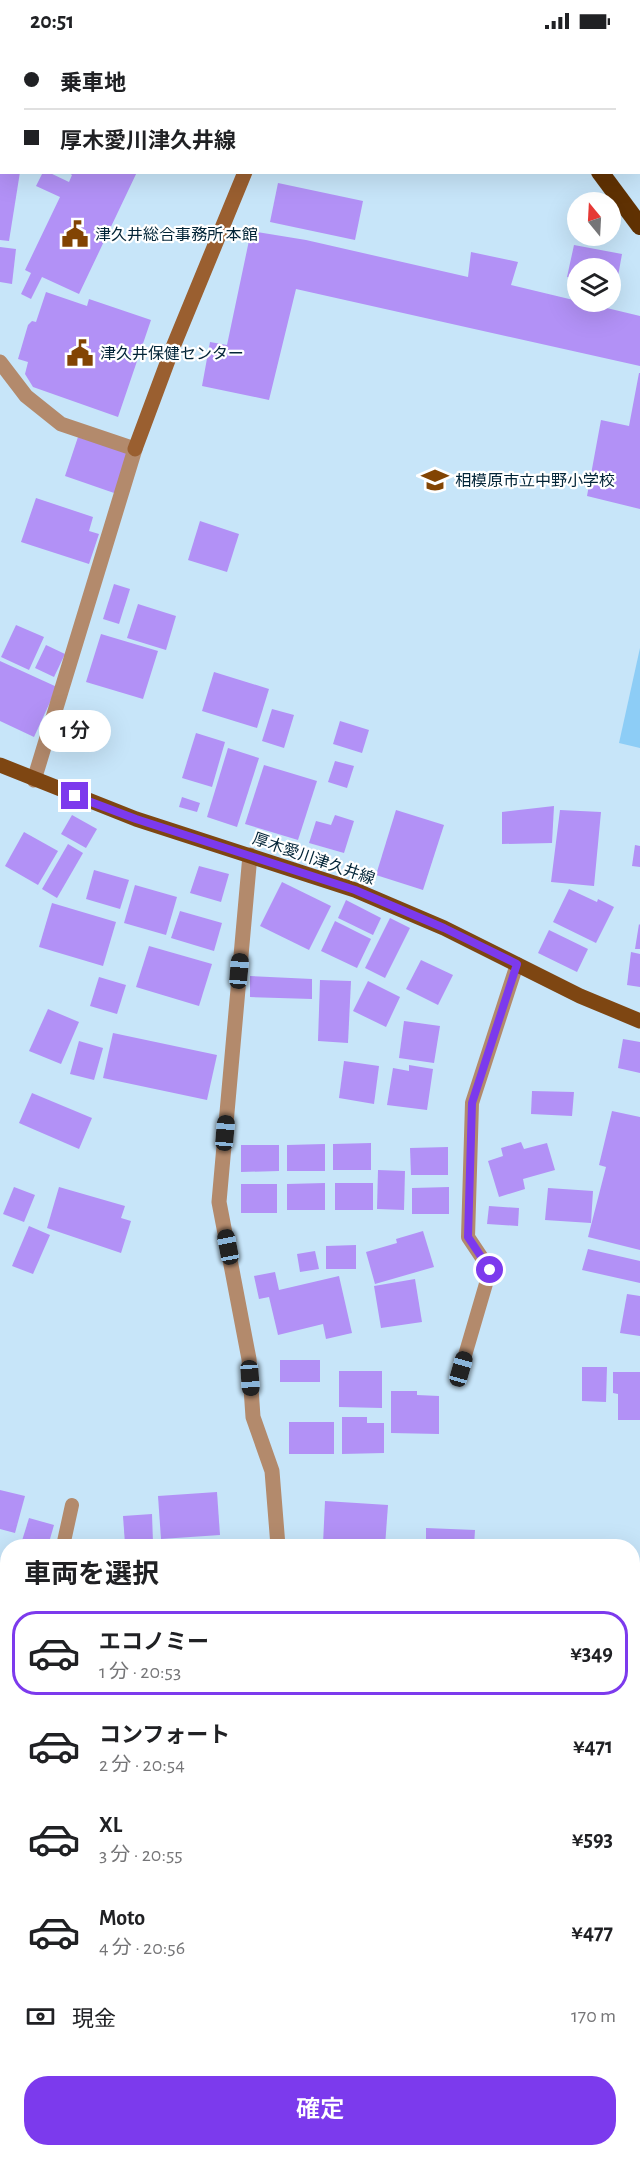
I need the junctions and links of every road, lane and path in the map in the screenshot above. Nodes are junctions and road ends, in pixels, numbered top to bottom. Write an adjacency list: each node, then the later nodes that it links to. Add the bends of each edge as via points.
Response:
1 (244, 174): 5 (street)
2 (601, 174): 3 (highway)
3 (640, 226)
4 (0, 362): 5 (street, via 26,396 61,424)
5 (135, 449): 7 (street)
6 (0, 765): 7 (main road, 厚木愛川津久井線)
7 (34, 780): 8 (main road, 厚木愛川津久井線, via 136,819)
8 (250, 855): 9 (main road, 厚木愛川津久井線, via 355,890); 14 (street, via 219,1202 249,1359 253,1417 272,1471)
9 (517, 964): 10 (main road, 厚木愛川津久井線); 11 (lane, via 472,1103 468,1237 490,1270)
10 (640, 1021)
11 (461, 1369)
12 (72, 1505): 13 (lane)
13 (65, 1539)
14 (277, 1539)

